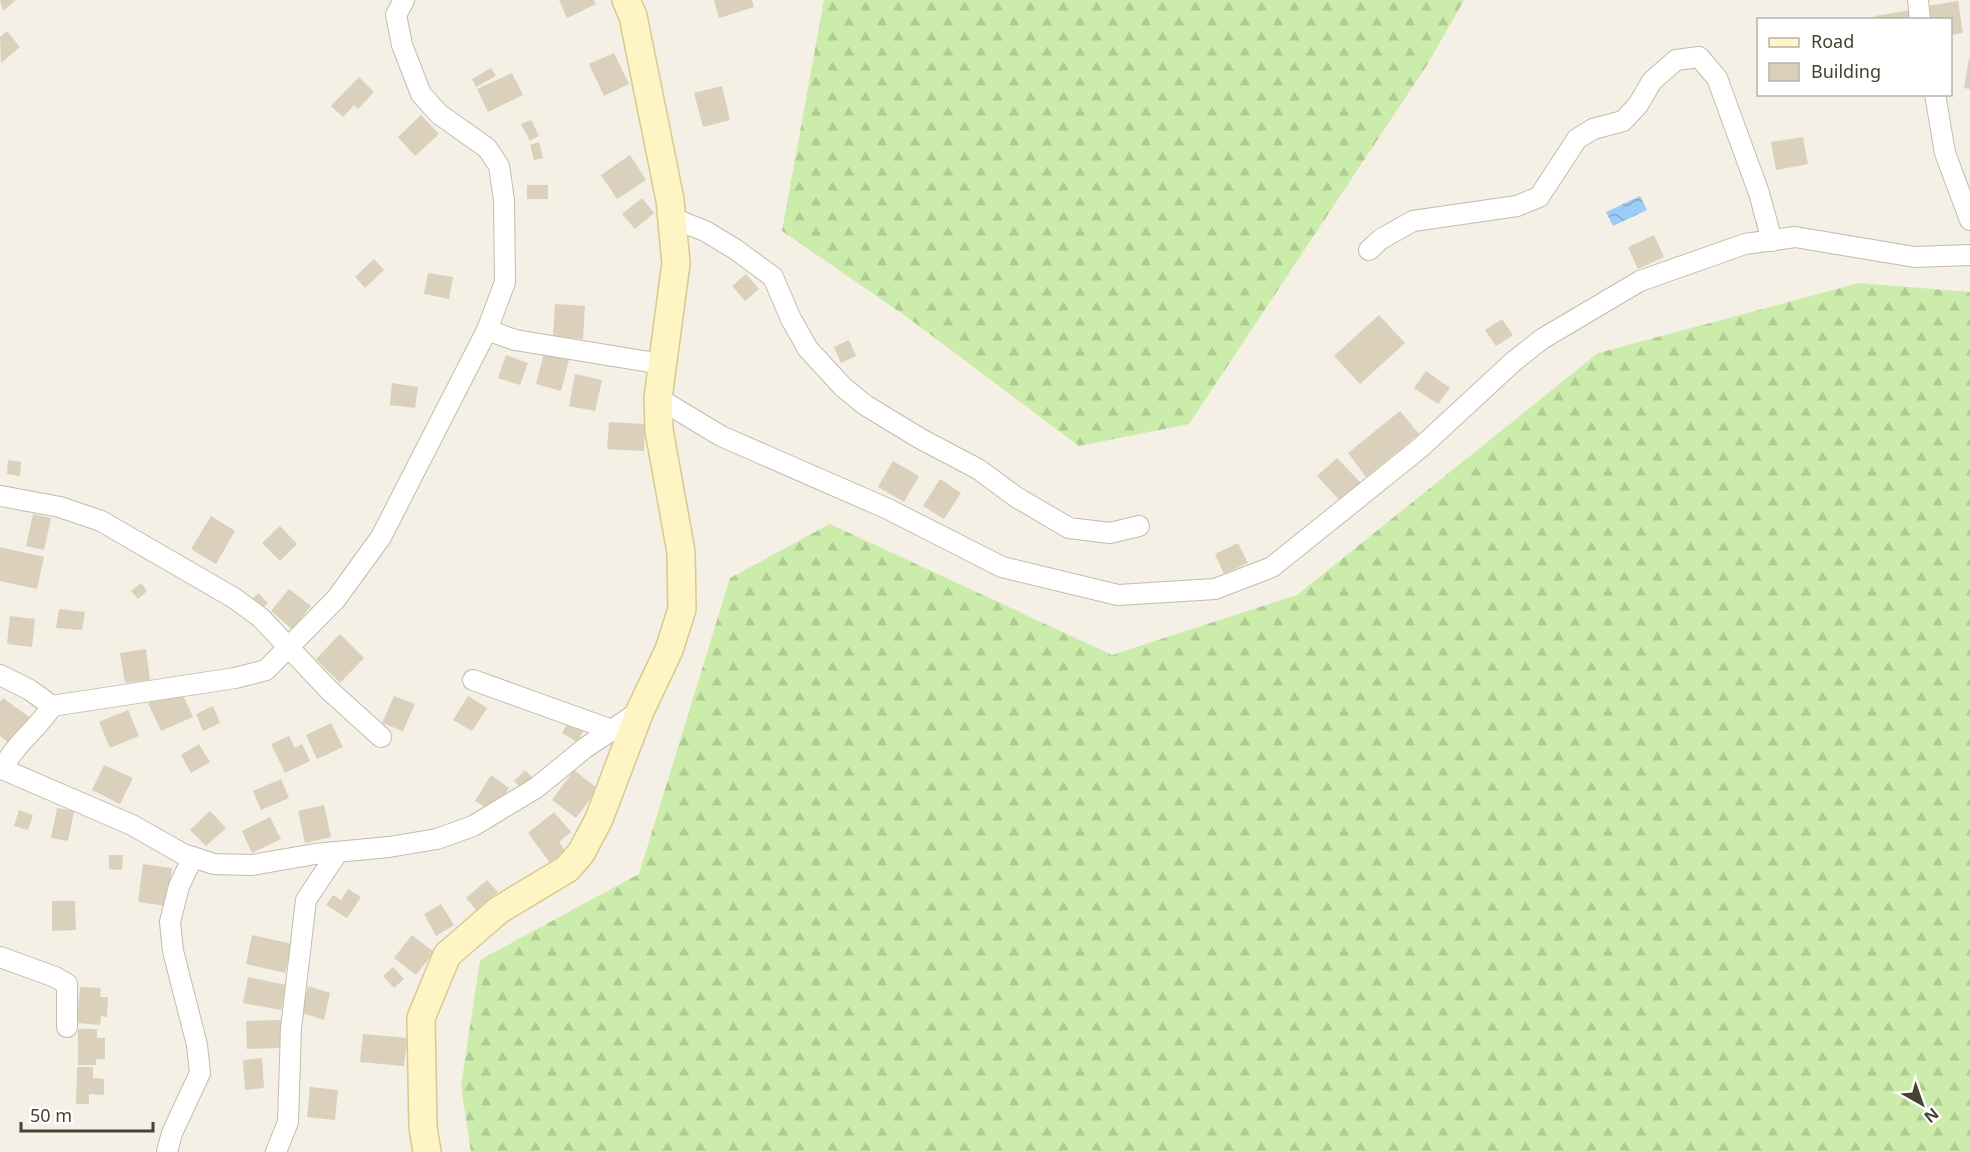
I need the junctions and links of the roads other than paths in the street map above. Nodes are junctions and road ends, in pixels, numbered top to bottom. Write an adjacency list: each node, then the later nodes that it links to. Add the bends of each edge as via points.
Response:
1 (404, 0): 11 (street, via 396,15 402,45 421,94 440,114 487,148 499,166 504,200 505,282)
2 (1918, 0): 4 (street)
3 (634, 5): 6 (street)
4 (1920, 18)
5 (1935, 96): 7 (street, via 1945,153)
6 (672, 218): 12 (street, via 676,263); 15 (street, via 705,231 773,277 808,348 865,405 978,469 1069,528 1110,533)
7 (1970, 219)
8 (1772, 241): 9 (street, via 1759,193 1717,78 1699,57 1676,60 1652,81 1623,121 1593,129 1577,139 1539,197 1517,206 1413,221); 10 (street, via 1795,237 1915,257); 13 (street, via 1745,244 1640,280 1542,339 1420,448 1272,567 1215,589 1118,595 1002,567 888,508 721,436)
9 (1369, 250)
10 (1970, 255)
11 (487, 330): 12 (street, via 515,340); 16 (street, via 381,537 336,599)
12 (662, 364): 13 (street)
13 (658, 398): 20 (street, via 659,430 681,552 682,609 669,650)
14 (1, 496): 16 (street, via 60,507 101,521 234,598 261,618)
15 (1139, 526)
16 (290, 648): 19 (street, via 266,670 236,678); 22 (street)
17 (0, 675): 19 (street)
18 (473, 680): 21 (street)
19 (52, 706): 23 (street)
20 (640, 711): 21 (street); 30 (street, via 581,853 567,869 499,910 447,954 421,1018)
21 (612, 730): 24 (street, via 536,788 473,826 437,839)
22 (381, 737)
23 (1, 768): 25 (street, via 122,820)
24 (338, 852): 25 (street, via 252,865 213,864); 29 (street, via 306,900 291,1028 288,1122)
25 (193, 857): 28 (street, via 179,886 170,922 200,1073)
26 (0, 957): 27 (street, via 67,984)
27 (66, 1027)
28 (167, 1152)
29 (276, 1152)
30 (427, 1152)

